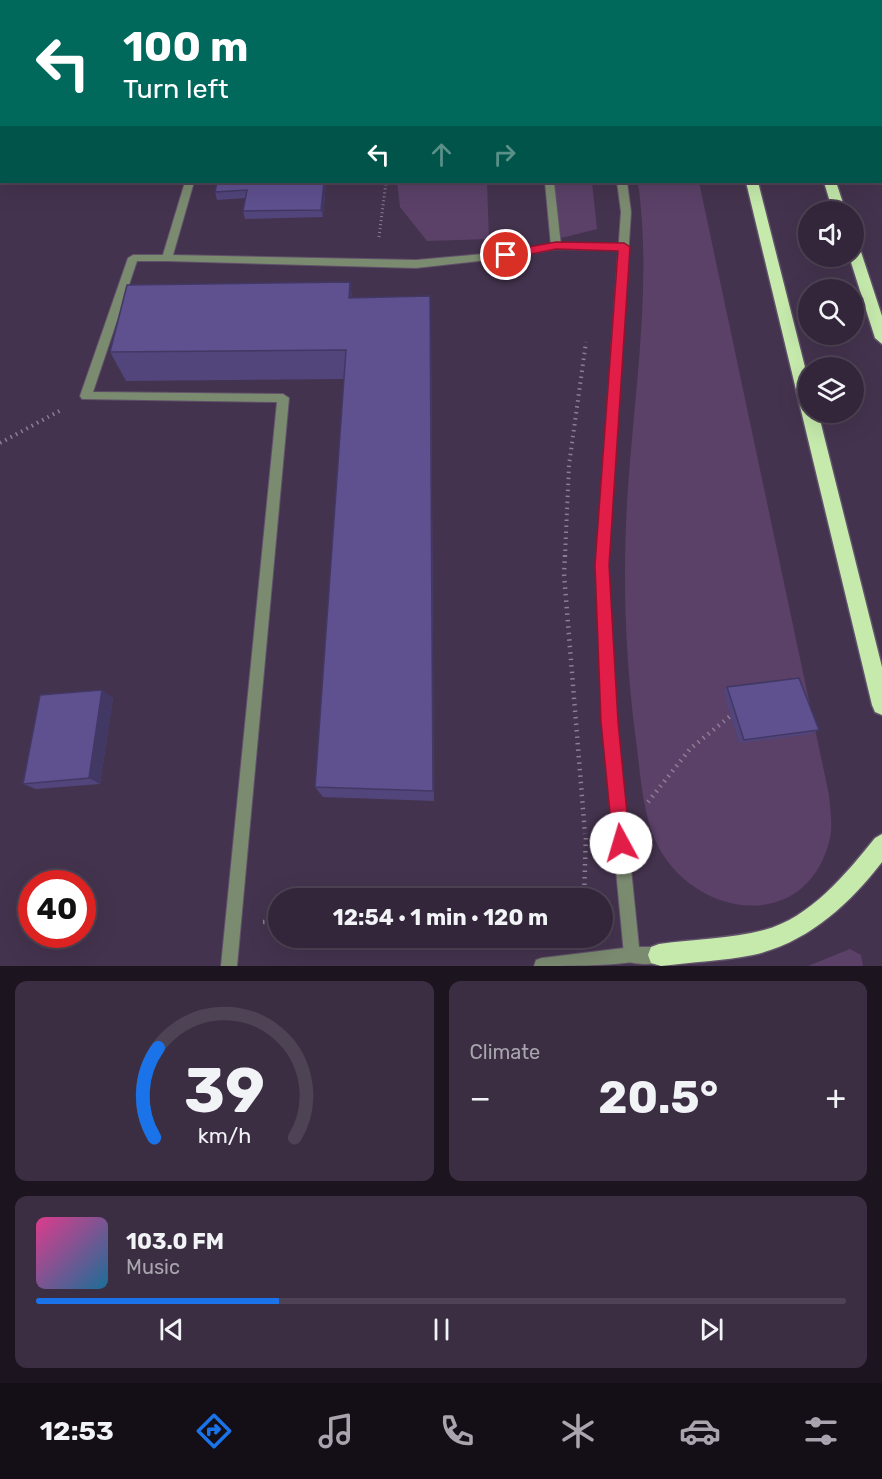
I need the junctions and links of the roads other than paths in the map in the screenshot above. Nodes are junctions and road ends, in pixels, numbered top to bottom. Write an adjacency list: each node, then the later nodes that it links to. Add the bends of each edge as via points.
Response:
1 (189, 183): 9 (street)
2 (549, 183): 7 (street)
3 (622, 183): 8 (street, via 626,212)
4 (753, 183): 12 (highway)
5 (830, 183): 6 (highway)
6 (836, 201)
7 (556, 246): 8 (street); 9 (street, via 506,255 376,263)
8 (624, 247): 16 (street, via 602,565 609,722)
9 (167, 258): 18 (street, via 133,258 86,396 283,398)
10 (859, 267): 11 (highway)
11 (882, 338)
12 (798, 367)
13 (813, 423): 14 (highway)
14 (882, 705)
15 (882, 845): 17 (highway, via 859,875 800,927 766,941)
16 (632, 955): 17 (street); 19 (street)
17 (666, 960)
18 (229, 966)
19 (542, 966)

